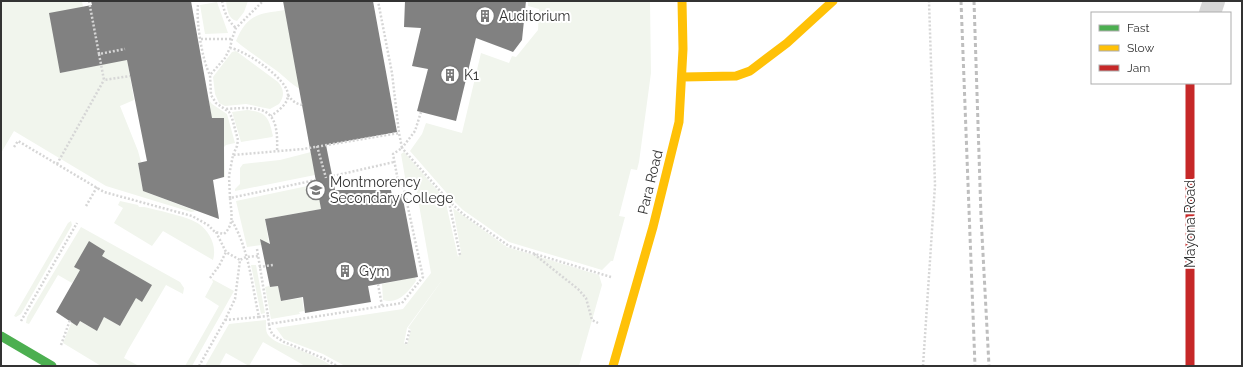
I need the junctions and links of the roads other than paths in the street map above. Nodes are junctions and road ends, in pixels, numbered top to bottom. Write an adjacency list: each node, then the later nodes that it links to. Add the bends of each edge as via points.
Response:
1 (682, 1): 5 (street, Para Road)
2 (833, 1): 5 (street, via 787,43 750,71 736,76)
3 (1214, 1): 4 (street)
4 (1210, 12)
5 (683, 77): 9 (street, Para Road, via 679,122 653,227)
6 (1190, 84): 10 (street, Mayona Road)
7 (1, 336): 8 (street)
8 (52, 366)
9 (613, 366)
10 (1190, 366)

